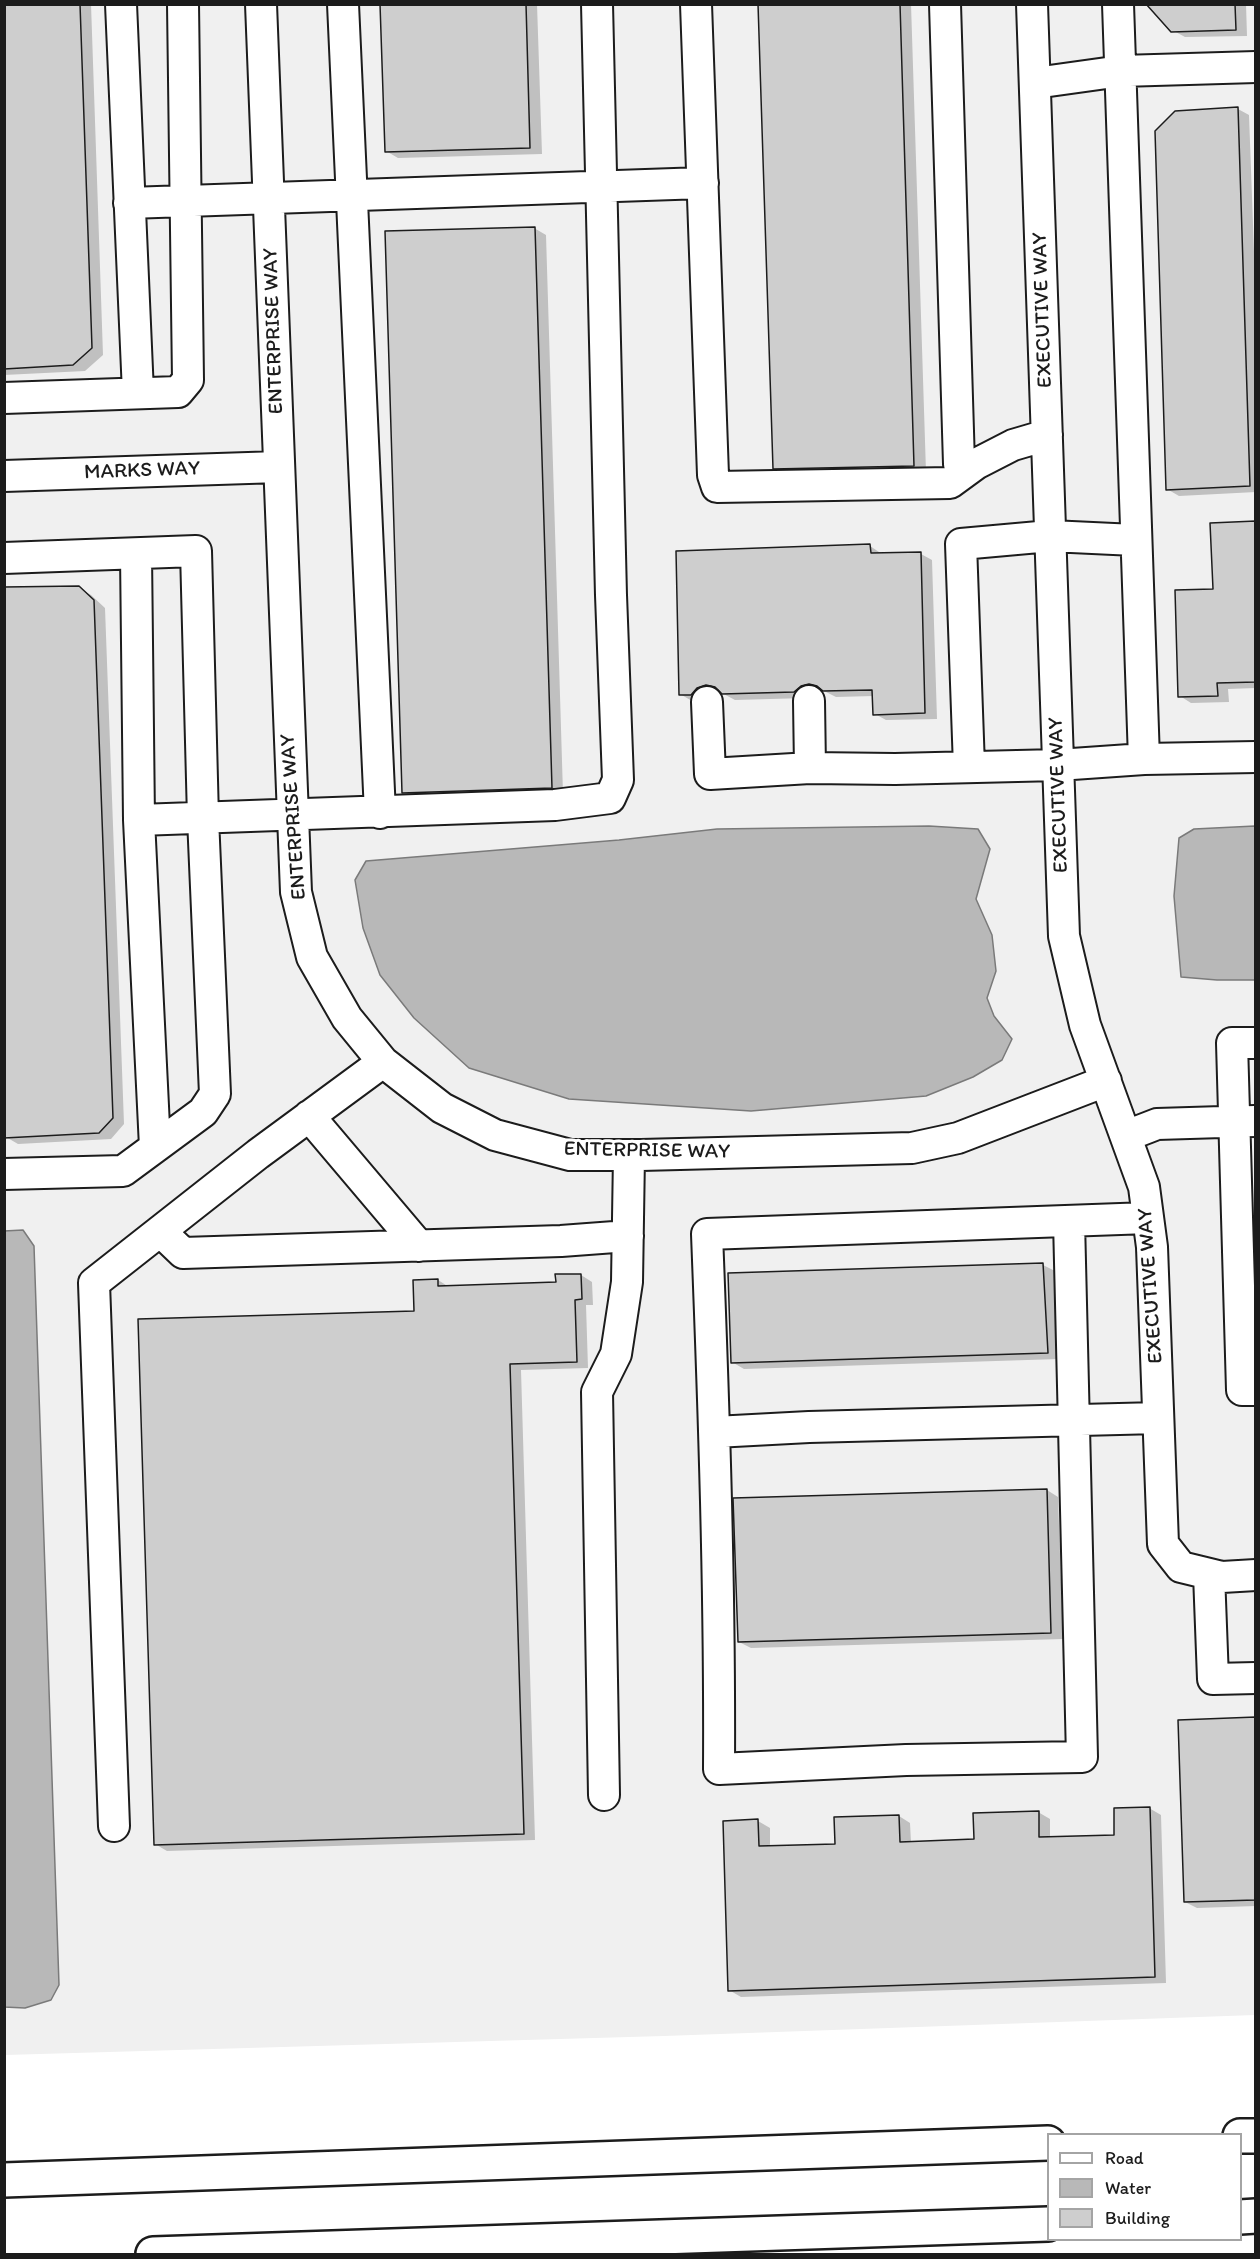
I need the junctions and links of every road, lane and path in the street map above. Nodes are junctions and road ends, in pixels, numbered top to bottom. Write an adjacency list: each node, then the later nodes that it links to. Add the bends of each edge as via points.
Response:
1 (121, 4): 18 (street)
2 (183, 4): 17 (street)
3 (261, 4): 16 (street, ENTERPRISE WAY)
4 (343, 4): 15 (street)
5 (597, 4): 14 (street)
6 (696, 4): 13 (street)
7 (945, 4): 22 (street, via 959,464)
8 (1032, 4): 12 (street, EXECUTIVE WAY)
9 (1118, 4): 11 (street)
10 (1256, 67): 11 (street)
11 (1121, 71): 12 (street); 26 (street)
12 (1035, 83): 21 (street, EXECUTIVE WAY)
13 (703, 183): 14 (street); 22 (street, via 713,475 717,487 950,483)
14 (601, 186): 15 (street); 36 (street, via 618,780 610,798 555,805)
15 (351, 195): 16 (street); 36 (street)
16 (269, 198): 17 (street); 23 (street, ENTERPRISE WAY)
17 (186, 201): 18 (street); 19 (street, via 188,380 178,392)
18 (129, 203): 19 (street)
19 (138, 393): 20 (street)
20 (4, 398)
21 (1047, 435): 22 (street, via 1013,445); 25 (street, EXECUTIVE WAY)
22 (976, 464)
23 (279, 467): 24 (street, MARKS WAY); 37 (street, ENTERPRISE WAY)
24 (4, 476)
25 (1050, 536): 26 (street); 33 (street, EXECUTIVE WAY); 34 (street, via 961,544)
26 (1135, 540): 32 (street)
27 (136, 554): 28 (street); 38 (street, via 196,551); 39 (street)
28 (4, 558)
29 (809, 701): 35 (street)
30 (707, 702): 35 (street, via 710,774)
31 (1256, 757): 32 (street)
32 (1144, 759): 33 (street)
33 (1058, 765): 34 (street); 42 (street, EXECUTIVE WAY, via 1064,936 1084,1025)
34 (969, 767): 35 (street)
35 (810, 768)
36 (380, 813): 37 (street)
37 (291, 815): 38 (street); 41 (street, ENTERPRISE WAY, via 296,892 312,957 347,1018)
38 (203, 818): 39 (street); 46 (street, via 214,1094 203,1112)
39 (139, 820): 46 (street)
40 (1256, 1042): 44 (street, via 1232,1043)
41 (382, 1062): 43 (street); 47 (street, ENTERPRISE WAY, via 442,1108 495,1135 570,1155)
42 (1106, 1081): 45 (street, EXECUTIVE WAY); 47 (street, ENTERPRISE WAY, via 958,1138 912,1148)
43 (309, 1116): 51 (street); 53 (street)
44 (1245, 1122): 45 (street, via 1157,1124); 54 (street, via 1242,1390)
45 (1126, 1136): 49 (street, EXECUTIVE WAY, via 1144,1187)
46 (155, 1147): 48 (street, via 123,1171)
47 (629, 1155): 52 (street)
48 (4, 1174)
49 (1148, 1218): 50 (street); 55 (street, EXECUTIVE WAY)
50 (1069, 1221): 56 (street); 57 (street, via 707,1234)
51 (160, 1231): 53 (street, via 183,1253); 62 (street, via 94,1282)
52 (628, 1236): 53 (street); 61 (street, via 627,1282 616,1354 597,1392)
53 (419, 1246)
54 (1256, 1390)
55 (1158, 1418): 56 (street); 58 (street, EXECUTIVE WAY, via 1162,1544)
56 (1075, 1421): 57 (street, via 809,1426); 57 (street, via 1082,1757 719,1769)
57 (715, 1432)
58 (1195, 1570): 59 (street, via 1222,1577); 60 (street, via 1213,1679)
59 (1256, 1575)
60 (1256, 1678)
61 (604, 1795)
62 (114, 1826)
63 (1047, 2143): 65 (highway)
64 (4, 2158): 65 (highway)
65 (80, 2178): 66 (highway)
66 (4, 2181)
67 (1047, 2224): 68 (highway)
68 (153, 2254)

